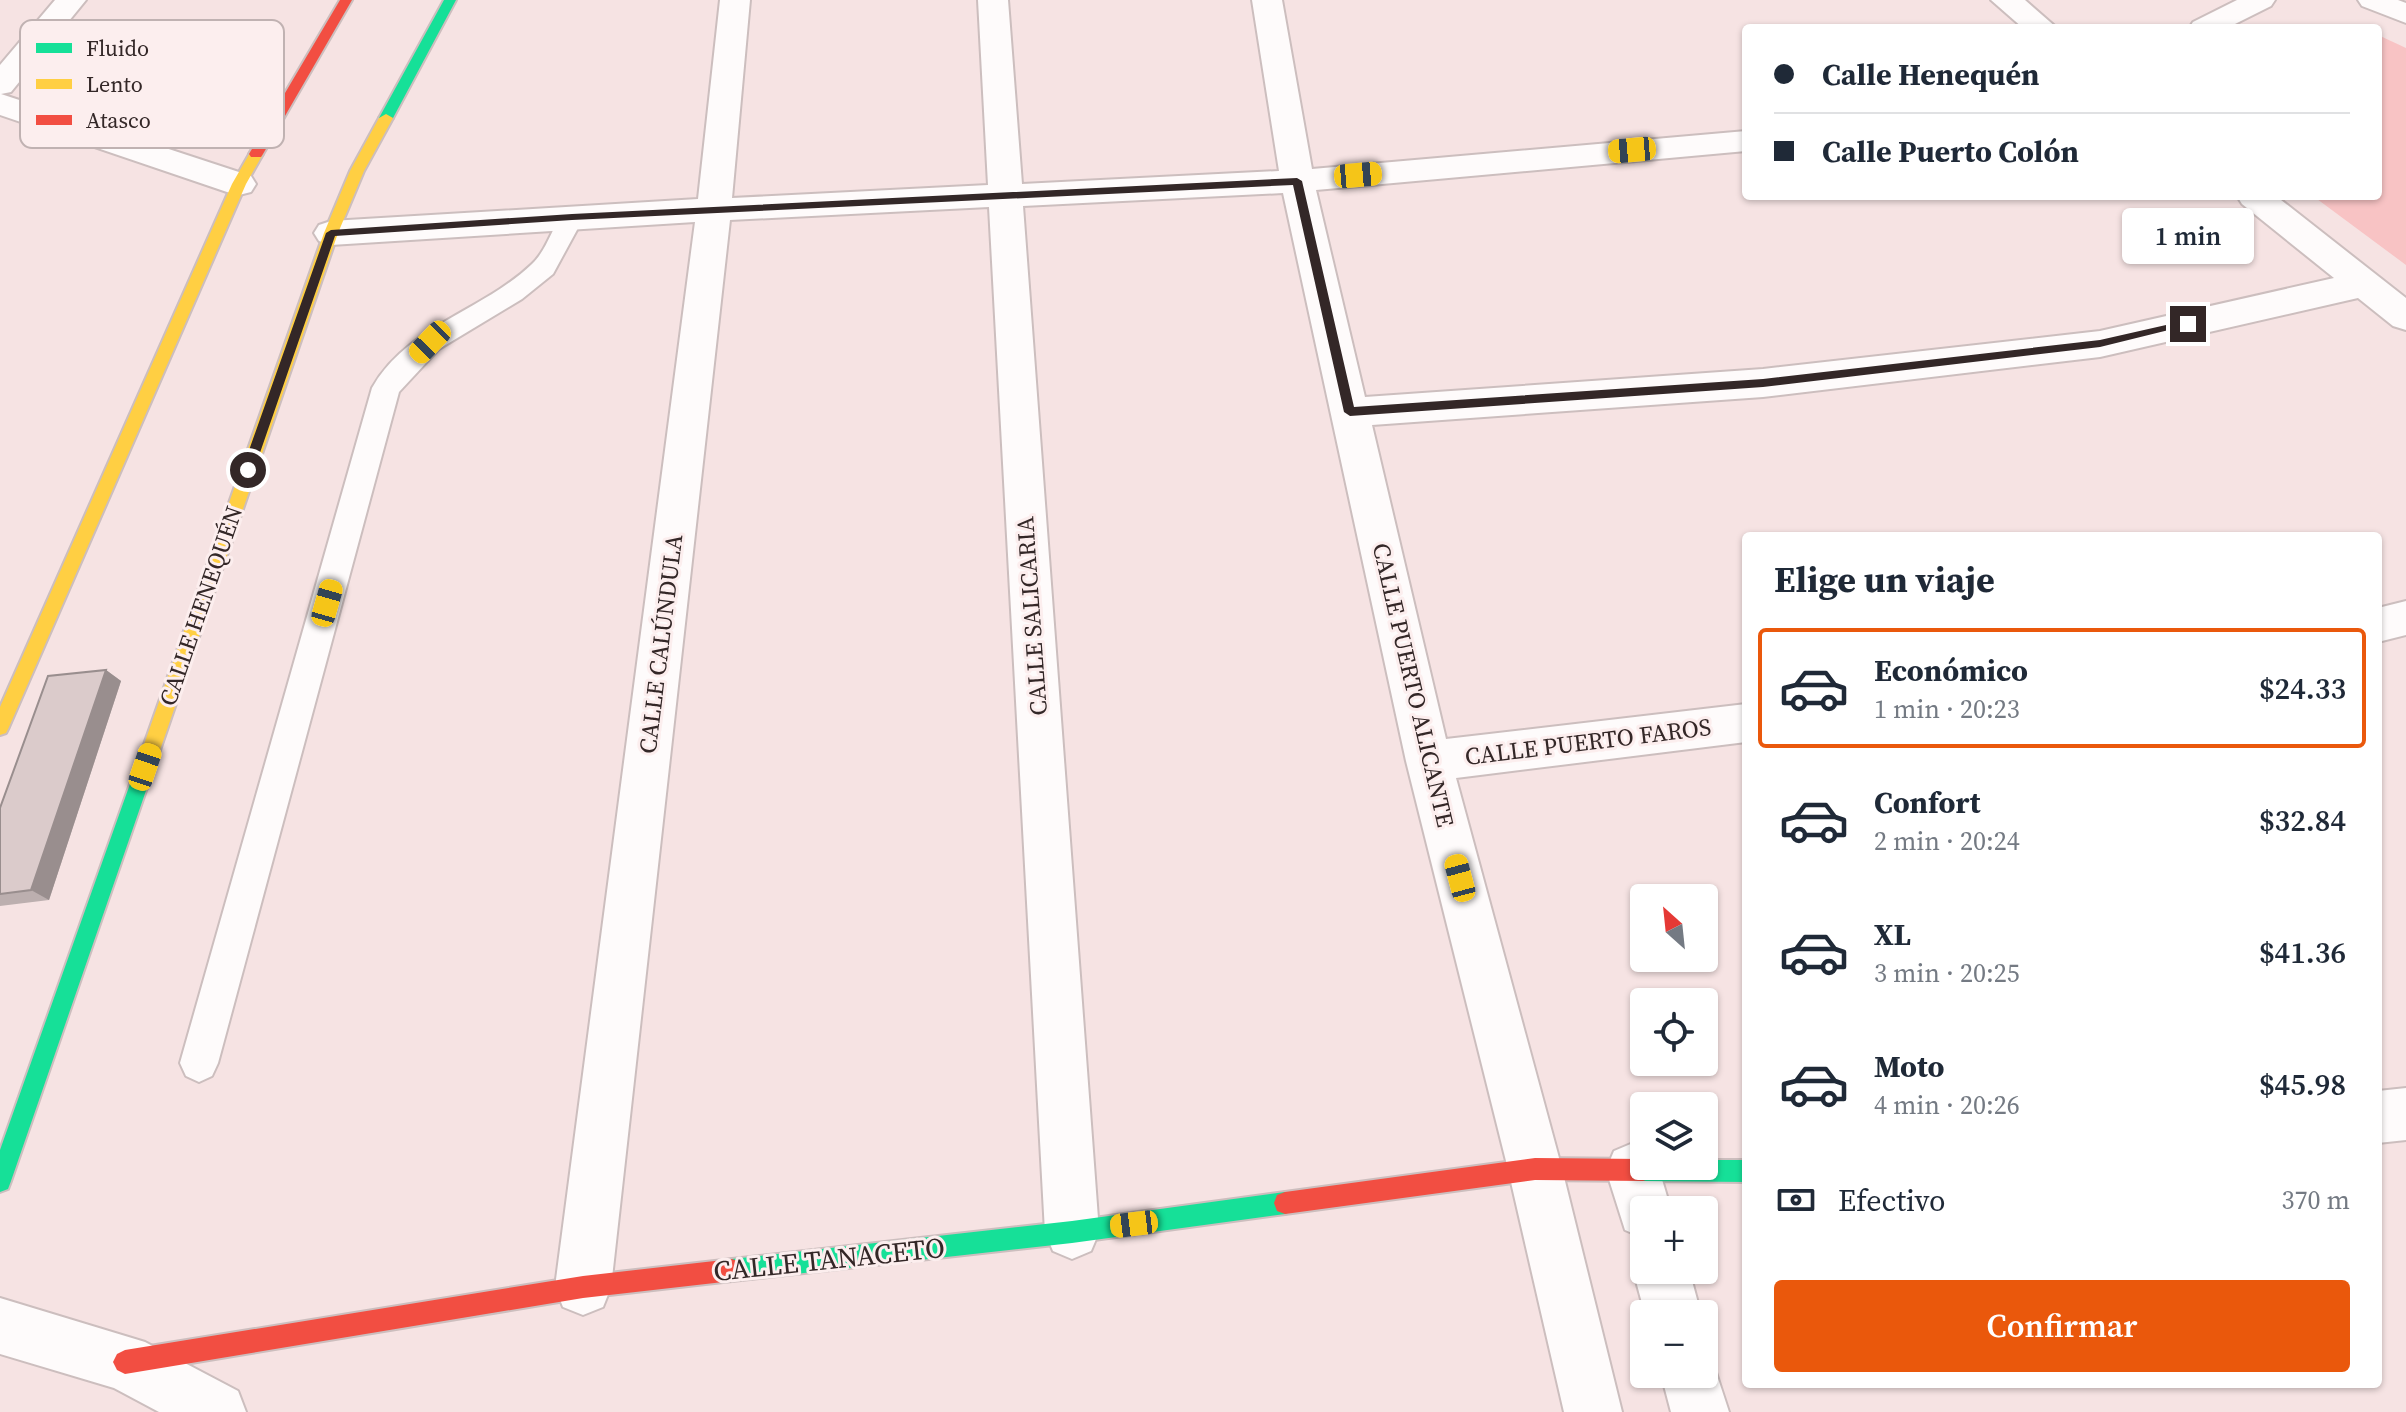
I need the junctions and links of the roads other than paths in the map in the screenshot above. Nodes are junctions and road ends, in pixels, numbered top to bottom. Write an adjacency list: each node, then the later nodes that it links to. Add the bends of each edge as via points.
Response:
1 (71, 0): 11 (street)
2 (346, 0): 17 (main road)
3 (450, 0): 28 (main road, CALLE HENEQUÉN, via 357,171)
4 (735, 0): 26 (street, CALLE CALÚNDULA)
5 (993, 0): 24 (street, CALLE SALICARIA)
6 (1267, 0): 22 (street, CALLE PUERTO ALICANTE)
7 (2006, 0): 12 (street)
8 (2260, 0): 13 (street)
9 (2373, 0): 10 (street)
10 (2406, 14)
11 (54, 20)
12 (2037, 24)
13 (2212, 24)
14 (20, 61): 15 (street)
15 (0, 85)
16 (0, 104): 18 (street)
17 (284, 107)
18 (20, 111)
19 (1742, 141): 22 (street)
20 (131, 148): 23 (street)
21 (260, 148): 23 (main road)
22 (1297, 181): 24 (street); 31 (street, CALLE PUERTO ALICANTE)
23 (239, 184): 35 (main road)
24 (1004, 196): 26 (street); 44 (street, CALLE SALICARIA)
25 (2259, 200): 29 (street)
26 (714, 210): 27 (street); 45 (street, CALLE CALÚNDULA)
27 (572, 217): 28 (street); 37 (lane, via 544,268 513,293 430,342 386,388)
28 (331, 233): 42 (main road, CALLE HENEQUÉN)
29 (2364, 284): 30 (street); 31 (street, via 2100,344 1763,383)
30 (2406, 317)
31 (1350, 412): 36 (street, CALLE PUERTO ALICANTE)
32 (2406, 618): 33 (street)
33 (2382, 624)
34 (1742, 723): 36 (street, CALLE PUERTO FAROS)
35 (0, 727)
36 (1429, 761): 40 (street, CALLE PUERTO ALICANTE)
37 (199, 1063)
38 (2406, 1114): 39 (street)
39 (2382, 1117)
40 (1535, 1169): 43 (main road, CALLE TANACETO); 44 (main road, CALLE TANACETO); 50 (street, CALLE PUERTO ALICANTE)
41 (1742, 1172): 43 (main road, CALLE TANACETO)
42 (0, 1181)
43 (1638, 1190)
44 (1072, 1232): 45 (main road, CALLE TANACETO)
45 (583, 1287): 47 (main road, CALLE TANACETO)
46 (0, 1326): 47 (street)
47 (125, 1362): 49 (street)
48 (1694, 1388): 51 (street)
49 (217, 1412)
50 (1593, 1412)
51 (1700, 1412)

